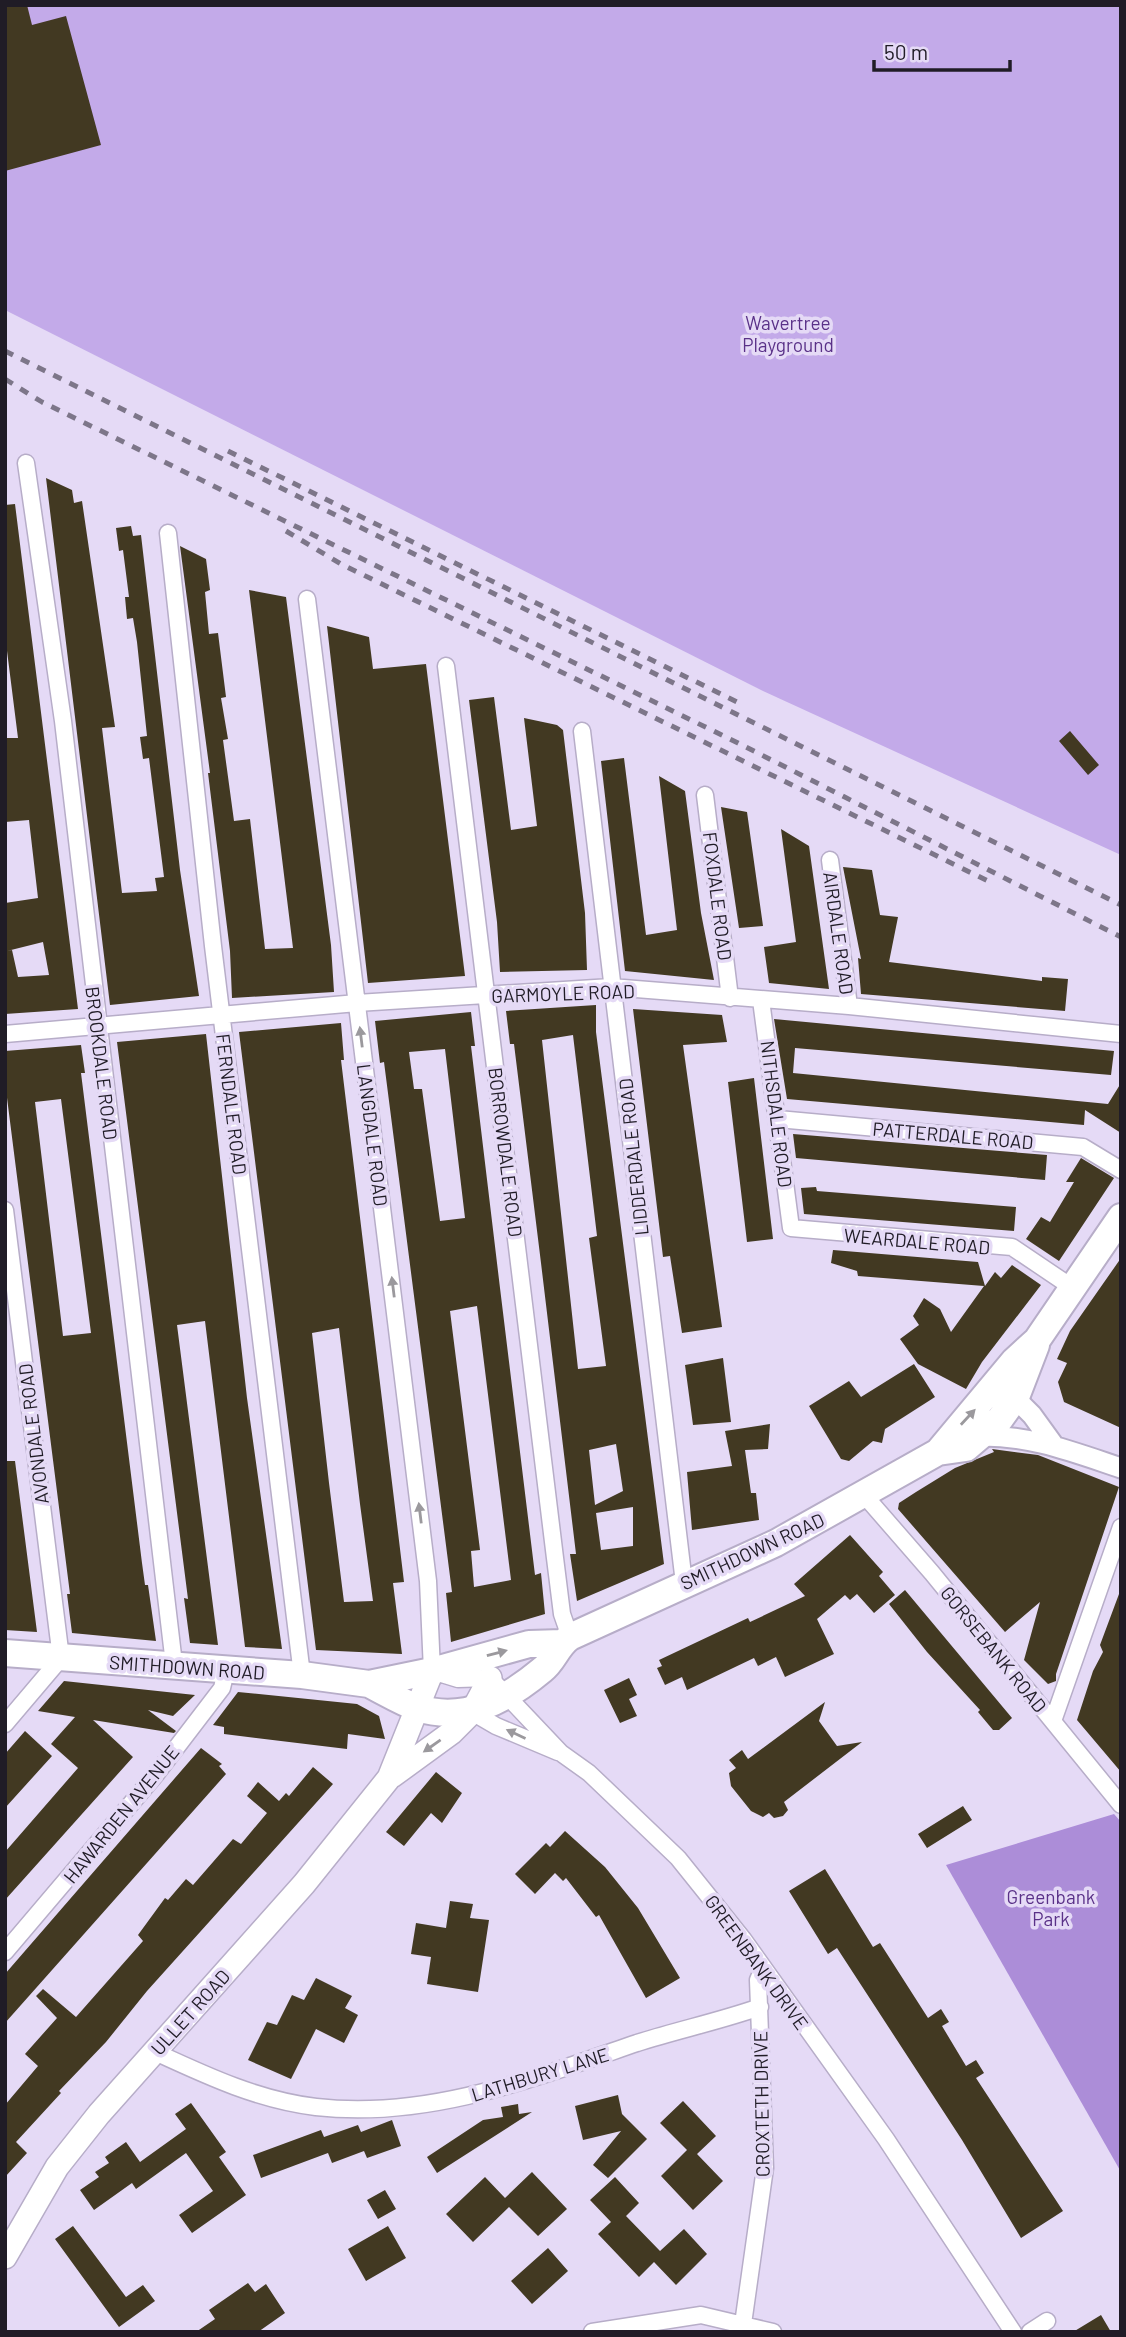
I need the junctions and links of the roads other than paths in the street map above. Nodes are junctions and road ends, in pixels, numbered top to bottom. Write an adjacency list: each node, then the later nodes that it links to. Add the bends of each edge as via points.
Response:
1 (26, 463): 15 (street, BROOKDALE ROAD, via 63,721)
2 (168, 533): 14 (street, FERNDALE ROAD)
3 (307, 600): 12 (street, LANGDALE ROAD)
4 (446, 666): 9 (street, BORROWDALE ROAD)
5 (582, 731): 8 (street, LIDDERDALE ROAD)
6 (705, 794): 10 (street, FOXDALE ROAD)
7 (830, 860): 13 (street, AIRDALE ROAD)
8 (611, 987): 9 (street, GARMOYLE ROAD); 10 (street, GARMOYLE ROAD); 31 (street, LIDDERDALE ROAD)
9 (487, 996): 12 (street, GARMOYLE ROAD); 32 (street, BORROWDALE ROAD)
10 (730, 998): 11 (street, GARMOYLE ROAD)
11 (761, 1000): 13 (street, GARMOYLE ROAD); 18 (street, NITHSDALE ROAD)
12 (357, 1003): 14 (street, GARMOYLE ROAD); 37 (street, LANGDALE ROAD, one-way to 12, via 428,1581)
13 (849, 1006): 17 (street, GARMOYLE ROAD)
14 (221, 1014): 15 (street, GARMOYLE ROAD); 38 (street, FERNDALE ROAD)
15 (97, 1027): 16 (street, GARMOYLE ROAD); 35 (street, BROOKDALE ROAD)
16 (5, 1034)
17 (1121, 1034)
18 (778, 1119): 19 (street, PATTERDALE ROAD, via 1083,1147); 22 (street, NITHSDALE ROAD)
19 (1121, 1170)
20 (5, 1210): 34 (street, AVONDALE ROAD)
21 (1121, 1217): 23 (highway, SMITHDOWN ROAD)
22 (791, 1228): 23 (street, WEARDALE ROAD, via 1012,1247)
23 (1073, 1288): 24 (highway, SMITHDOWN ROAD)
24 (1007, 1389): 25 (highway, SMITHDOWN ROAD, via 1000,1419); 26 (street); 27 (highway, SMITHDOWN ROAD, one-way to 24)
25 (979, 1436): 26 (street, via 1017,1436); 27 (highway, SMITHDOWN ROAD, via 966,1448)
26 (1053, 1444): 28 (street)
27 (939, 1452): 29 (highway, SMITHDOWN ROAD)
28 (1121, 1468)
29 (864, 1496): 31 (highway, SMITHDOWN ROAD, via 776,1543); 43 (street, GORSEBANK ROAD)
30 (1121, 1527): 43 (street)
31 (684, 1583): 32 (highway, SMITHDOWN ROAD)
32 (566, 1640): 37 (highway, SMITHDOWN ROAD, one-way to 32, via 529,1644); 40 (highway, SMITHDOWN ROAD, via 545,1668)
33 (5, 1653): 34 (highway, SMITHDOWN ROAD)
34 (61, 1658): 35 (highway, SMITHDOWN ROAD); 44 (street)
35 (174, 1664): 36 (highway, SMITHDOWN ROAD)
36 (226, 1671): 38 (highway, SMITHDOWN ROAD); 48 (street, HAWARDEN AVENUE, via 222,1688 157,1773)
37 (432, 1671): 39 (highway, SMITHDOWN ROAD); 40 (street); 41 (main road, ULLET ROAD)
38 (302, 1675): 39 (highway, SMITHDOWN ROAD)
39 (369, 1684): 41 (highway, SMITHDOWN ROAD)
40 (499, 1686): 42 (highway, SMITHDOWN ROAD); 45 (street, GREENBANK DRIVE)
41 (418, 1708): 42 (highway, SMITHDOWN ROAD); 46 (main road, ULLET ROAD)
42 (472, 1712): 45 (street, one-way to 42); 46 (main road, ULLET ROAD, one-way to 46, via 451,1734)
43 (1054, 1721): 47 (street, GORSEBANK ROAD)
44 (5, 1724)
45 (561, 1753): 49 (street, GREENBANK DRIVE, via 589,1773 678,1858)
46 (389, 1778): 51 (main road, ULLET ROAD, via 304,1884)
47 (1121, 1805)
48 (5, 1952)
49 (763, 1968): 50 (street, CROXTETH DRIVE, via 758,1980); 57 (street, GREENBANK DRIVE, via 894,2151)
50 (760, 2007): 51 (street, LATHBURY LANE, via 483,2094 391,2107 316,2107 270,2097 223,2083); 54 (street, CROXTETH DRIVE, via 765,2168)
51 (155, 2052): 52 (main road, ULLET ROAD, via 57,2166)
52 (5, 2257)
53 (1047, 2322): 58 (street)
54 (743, 2324): 55 (street, via 701,2315); 56 (street)
55 (592, 2332)
56 (773, 2332)
57 (1013, 2332)
58 (1030, 2332)

